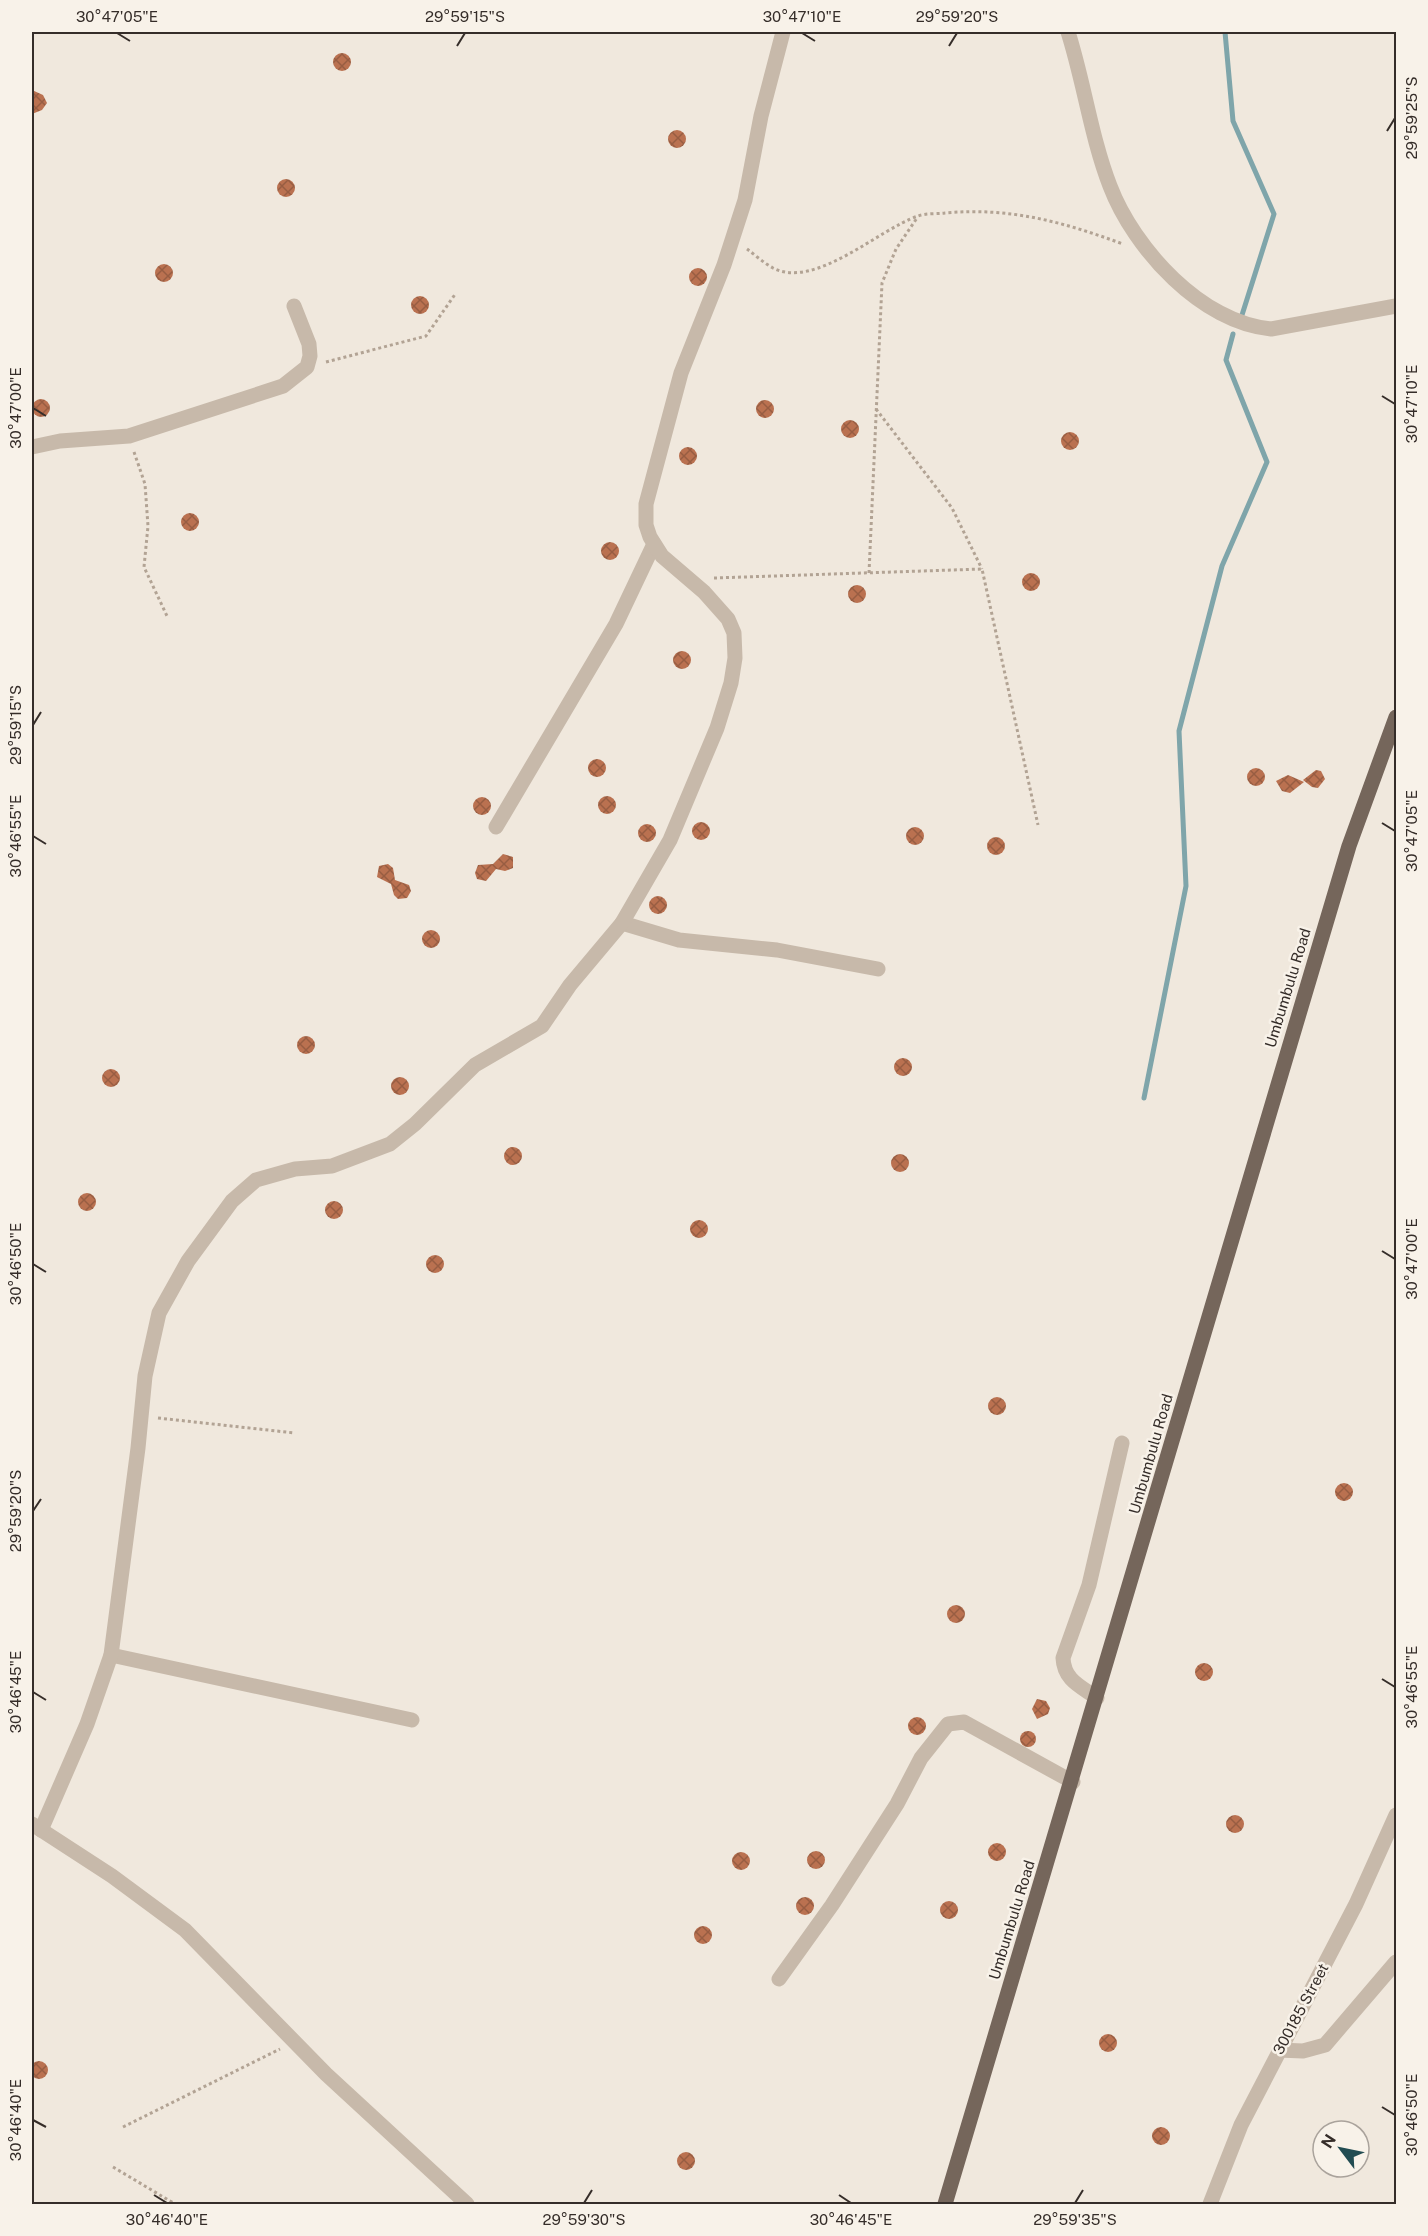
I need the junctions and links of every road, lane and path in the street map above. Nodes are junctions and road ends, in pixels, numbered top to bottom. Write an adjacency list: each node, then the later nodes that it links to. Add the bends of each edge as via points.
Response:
1 (783, 32): 4 (street)
2 (1068, 32): 5 (street, via 1110,186 1125,217)
3 (918, 216): 4 (path, via 836,260 799,274 774,269); 5 (path, via 961,212 1017,214 1066,223); 10 (path, via 896,249 882,283)
4 (734, 238): 13 (street, via 681,373 646,504 646,525)
5 (1154, 256): 8 (street, via 1185,289 1214,311 1256,328 1294,327)
6 (456, 293): 9 (path, via 426,336)
7 (294, 306): 9 (street, via 309,344)
8 (1396, 306)
9 (307, 367): 11 (street, via 283,386)
10 (876, 409): 14 (path, via 952,508); 15 (path)
11 (129, 436): 12 (street); 17 (path, via 145,484 148,526 144,567)
12 (32, 447)
13 (654, 544): 16 (street); 20 (street, via 616,624)
14 (982, 569): 15 (path); 19 (path)
15 (869, 573): 16 (path)
16 (688, 578): 21 (street, via 717,604 734,633 731,683 717,728 670,840)
17 (167, 616)
18 (1396, 717): 27 (main road, Umbumbulu Road, via 1349,846)
19 (1038, 825)
20 (496, 827)
21 (622, 923): 22 (street, via 679,940 786,952); 23 (street, via 570,985 542,1026 475,1065 390,1144 332,1166 295,1169 256,1180 232,1201 188,1261 159,1313)
22 (878, 969)
23 (141, 1416): 24 (path); 26 (street)
24 (295, 1433)
25 (1122, 1443): 27 (street, via 1089,1585 1063,1658 1069,1679)
26 (111, 1655): 28 (street); 31 (street, via 60,1792)
27 (1097, 1698): 29 (main road, Umbumbulu Road)
28 (412, 1720)
29 (1073, 1782): 33 (street, via 964,1722 948,1724 921,1758 897,1804 832,1905); 40 (main road, Umbumbulu Road)
30 (1396, 1815): 35 (street, 300185 Street, via 1356,1904)
31 (36, 1827): 34 (street, via 185,1930)
32 (1396, 1962): 35 (street, via 1324,2044 1303,2051)
33 (779, 1978)
34 (295, 2042): 36 (path); 39 (street)
35 (1279, 2050): 41 (street, 300185 Street, via 1241,2125)
36 (123, 2127)
37 (113, 2167): 38 (path)
38 (175, 2205)
39 (466, 2205)
40 (945, 2205)
41 (1210, 2205)

